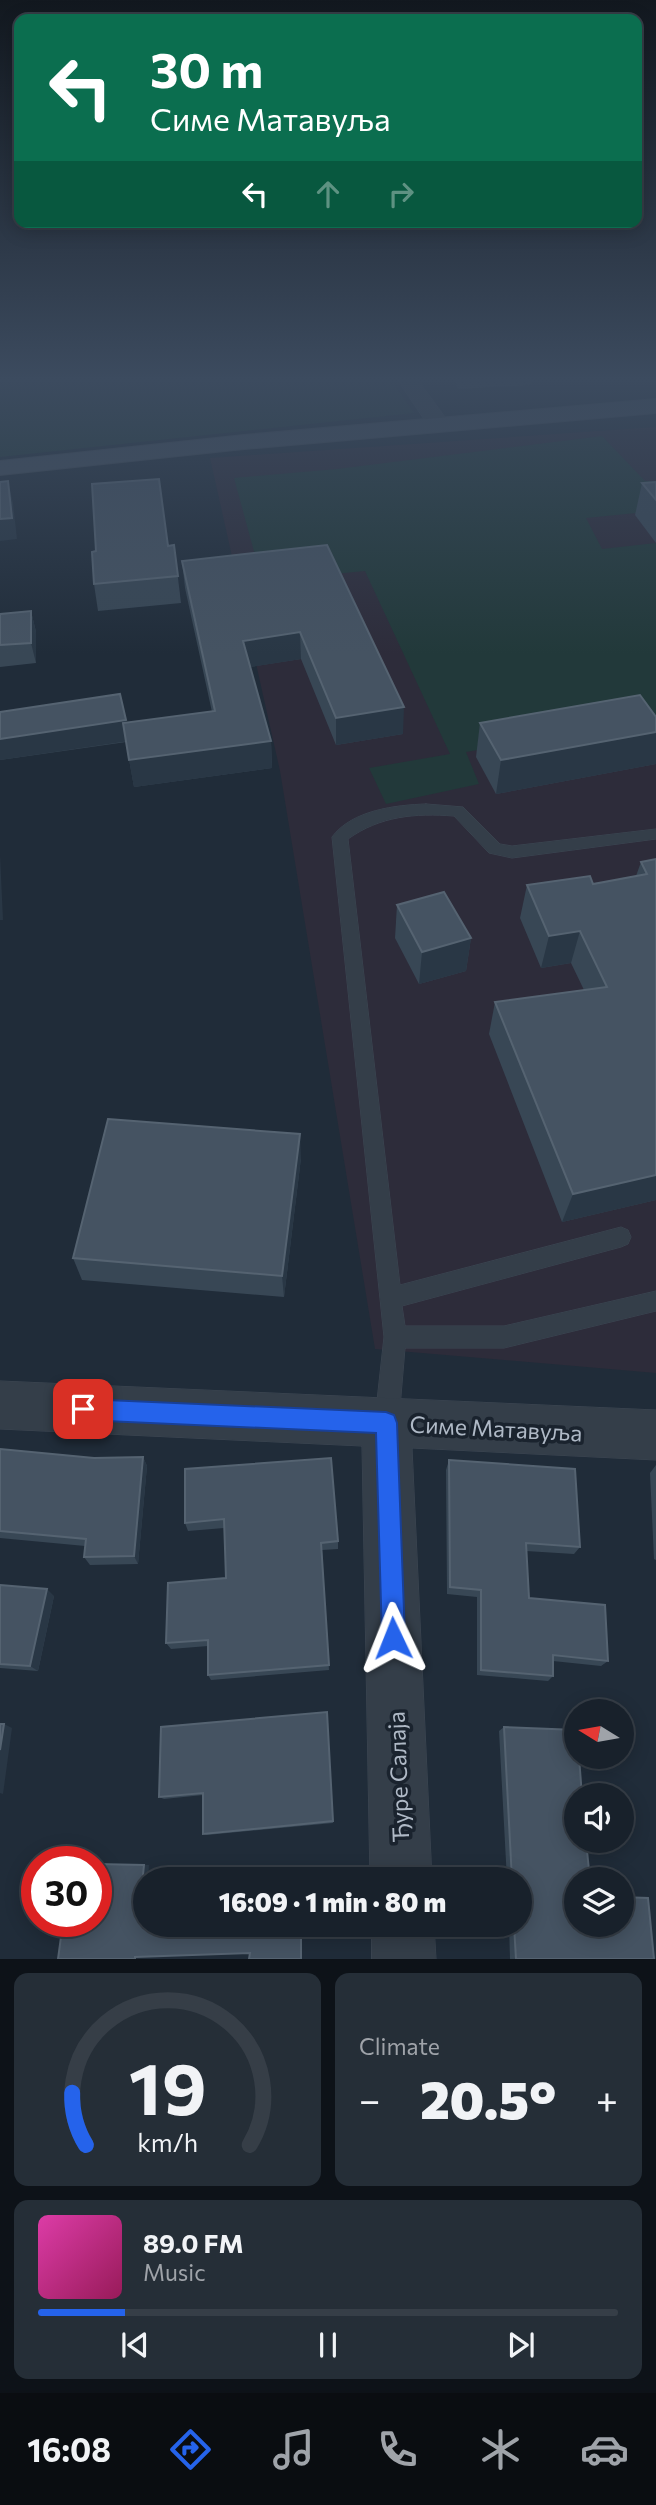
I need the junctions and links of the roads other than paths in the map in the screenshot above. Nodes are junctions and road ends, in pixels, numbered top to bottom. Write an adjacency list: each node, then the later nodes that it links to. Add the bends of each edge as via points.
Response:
1 (656, 834): 3 (lane, via 512,852 495,849 458,811 433,809 381,814 357,823 340,837)
2 (621, 1237): 3 (lane)
3 (392, 1297): 5 (lane)
4 (656, 1301): 5 (lane, via 504,1337)
5 (395, 1337): 7 (lane)
6 (0, 1405): 7 (street, Симе Матавуља)
7 (386, 1423): 8 (street, Симе Матавуља); 9 (street, Ђуре Салаја)
8 (656, 1435)
9 (401, 1867)
10 (403, 1937): 11 (street)
11 (404, 1959)

